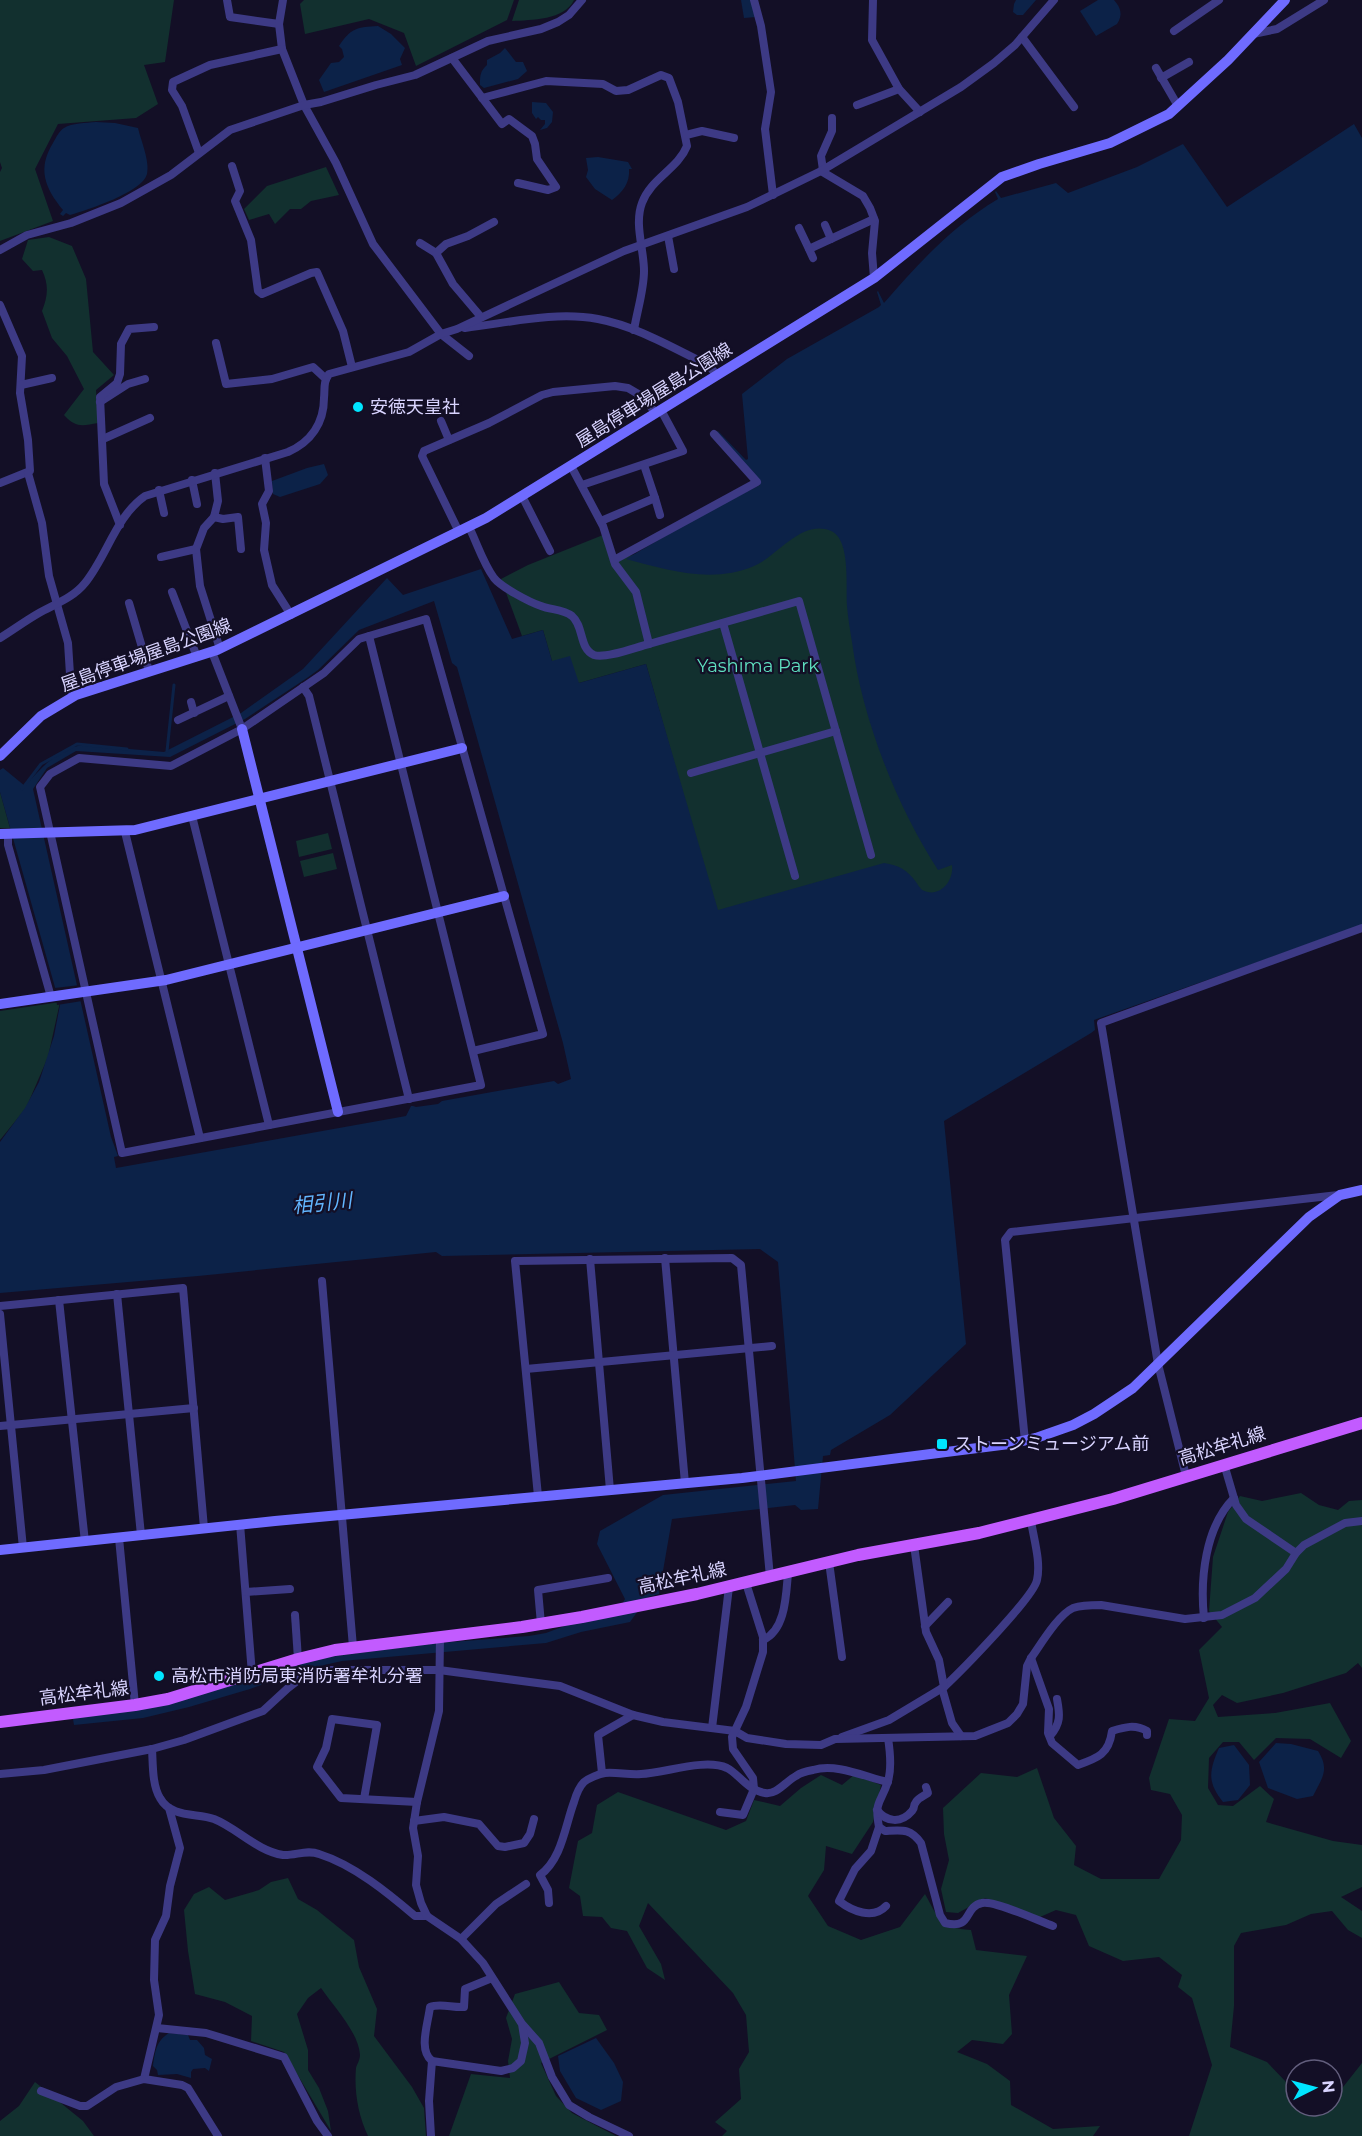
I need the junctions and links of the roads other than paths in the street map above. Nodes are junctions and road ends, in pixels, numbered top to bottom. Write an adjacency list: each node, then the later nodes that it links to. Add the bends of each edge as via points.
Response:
1 (227, 0): 10 (street, via 230,17)
2 (283, 0): 10 (street)
3 (582, 0): 15 (street, via 558,22 488,41)
4 (754, 0): 33 (street, via 771,92 765,129)
5 (873, 0): 19 (street, via 872,40)
6 (1054, 0): 13 (street)
7 (1219, 0): 11 (street)
8 (1285, 0): 12 (street, 屋島停車場屋島公園線)
9 (1324, 0): 12 (street, via 1278,29)
10 (279, 24): 14 (street)
11 (1174, 31)
12 (1252, 34): 24 (street, 屋島停車場屋島公園線)
13 (1022, 37): 23 (street); 25 (street, via 994,63)
14 (282, 49): 21 (street); 29 (street, via 210,65 173,82 172,90)
15 (452, 58): 20 (street); 21 (street, via 415,75)
16 (1189, 62): 18 (street)
17 (1156, 68): 18 (street)
18 (1161, 78): 24 (street)
19 (899, 89): 22 (street); 25 (street)
20 (482, 98): 27 (street, via 546,81 603,84 616,91 628,90 661,75 669,78); 32 (street, via 502,124 509,119 532,136 537,159 556,187 548,190)
21 (304, 105): 29 (street, via 230,130); 53 (street, via 373,244)
22 (857, 105)
23 (1074, 106)
24 (1178, 106): 47 (street, 屋島停車場屋島公園線, via 1110,143 1002,177)
25 (920, 112): 31 (street)
26 (832, 117): 31 (street, via 832,131 821,156)
27 (686, 135): 28 (street, via 702,131); 41 (street, via 684,153 658,178 641,204)
28 (734, 138)
29 (199, 153): 43 (street, via 171,175 120,203 27,235)
30 (232, 166): 56 (street, via 240,191 235,201 251,240 258,291 262,294 317,272 343,331)
31 (822, 170): 33 (street); 34 (street, via 863,196)
32 (518, 183)
33 (773, 195): 38 (street)
34 (874, 219): 39 (street); 47 (street)
35 (494, 222): 44 (street, via 446,244)
36 (825, 225): 39 (street)
37 (799, 228): 42 (street)
38 (668, 236): 41 (street); 46 (street)
39 (831, 239): 42 (street)
40 (420, 243): 44 (street)
41 (641, 245): 49 (street); 52 (street, via 644,274)
42 (809, 249): 45 (street)
43 (0, 250)
44 (436, 253): 49 (street, via 453,284)
45 (813, 258)
46 (674, 269)
47 (874, 278): 57 (street, 屋島停車場屋島公園線)
48 (0, 305): 61 (street, via 22,356)
49 (481, 317): 51 (street)
50 (154, 327): 62 (street, via 129,329 121,344 117,383 100,397)
51 (457, 329): 52 (street, via 567,316 599,319); 53 (street)
52 (634, 330): 57 (street, via 708,365)
53 (441, 334): 55 (street); 56 (street, via 409,352)
54 (216, 343): 59 (street, via 226,384 272,379 313,367)
55 (469, 356)
56 (352, 367): 59 (street, via 333,372)
57 (717, 375): 63 (street, 屋島停車場屋島公園線)
58 (52, 378): 61 (street)
59 (326, 379): 69 (street, via 324,408 314,431 296,448)
60 (145, 380): 62 (street, via 128,384)
61 (21, 386): 72 (street)
62 (100, 402): 67 (street)
63 (658, 412): 68 (street, via 640,394 622,386 554,392); 70 (street, via 683,451); 71 (street, 屋島停車場屋島公園線)
64 (150, 418): 67 (street)
65 (441, 421): 68 (street)
66 (714, 434): 91 (street, via 757,482)
67 (103, 439): 85 (street, via 104,484)
68 (449, 440): 86 (street, via 424,451 422,456)
69 (266, 458): 73 (street); 95 (street, via 269,491 262,504 266,524 264,550 272,585)
70 (644, 465): 76 (street); 79 (street)
71 (571, 466): 76 (street); 78 (street, 屋島停車場屋島公園線)
72 (28, 473): 75 (street); 94 (street)
73 (214, 473): 74 (street); 83 (street, via 218,501)
74 (192, 480): 77 (street); 80 (street)
75 (0, 483)
76 (582, 485): 84 (street)
77 (159, 490): 81 (street); 85 (street, via 138,500)
78 (522, 496): 86 (street, 屋島停車場屋島公園線); 89 (street)
79 (655, 498): 82 (street); 84 (street)
80 (197, 504)
81 (164, 513)
82 (660, 515)
83 (214, 517): 87 (street, via 204,528); 88 (street, via 238,517)
84 (601, 521): 91 (street)
85 (120, 525): 94 (street, via 84,585)
86 (464, 530): 95 (street, 屋島停車場屋島公園線); 99 (street, via 497,581 534,604 573,617 591,653 601,656)
87 (196, 549): 90 (street); 100 (street, via 200,586)
88 (241, 549)
89 (550, 551)
90 (161, 557)
91 (614, 560): 99 (street, via 636,592)
92 (172, 592): 101 (street)
93 (129, 603): 102 (street)
94 (57, 604): 98 (street); 104 (street, via 68,643)
95 (291, 615): 100 (street, 屋島停車場屋島公園線)
96 (723, 623): 99 (street); 110 (street, via 799,601); 112 (street)
97 (369, 636): 103 (street, via 359,639 329,669); 111 (street, via 426,619); 114 (street)
98 (0, 638)
99 (649, 644)
100 (216, 650): 101 (street, 屋島停車場屋島公園線); 105 (street)
101 (197, 657): 102 (street, 屋島停車場屋島公園線)
102 (149, 671): 104 (street, 屋島停車場屋島公園線)
103 (303, 687): 109 (street); 116 (street, via 309,696)
104 (74, 696): 113 (street, 屋島停車場屋島公園線, via 41,716)
105 (229, 696): 107 (street); 109 (street)
106 (191, 702): 107 (street)
107 (194, 713): 108 (street)
108 (178, 720)
109 (241, 726): 117 (street); 120 (street, via 171,766 80,758 50,774 40,787)
110 (836, 731): 112 (street); 122 (street)
111 (462, 748): 114 (street); 124 (street)
112 (760, 753): 115 (street); 123 (street)
113 (0, 756)
114 (401, 764): 116 (street); 125 (street)
115 (691, 773)
116 (330, 782): 117 (street); 127 (street)
117 (260, 799): 118 (street); 128 (street)
118 (192, 816): 119 (street); 129 (street)
119 (125, 832): 120 (street); 130 (street)
120 (47, 833): 121 (street); 131 (street)
121 (7, 834): 132 (street)
122 (871, 855)
123 (795, 876)
124 (504, 896): 125 (street); 134 (street, via 543,1034)
125 (438, 913): 127 (street); 134 (street)
126 (1362, 928): 141 (street, via 1101,1023)
127 (368, 930): 128 (street); 135 (street)
128 (297, 948): 129 (street); 136 (street)
129 (229, 965): 130 (street); 137 (street)
130 (161, 981): 131 (street); 138 (street)
131 (84, 993): 132 (street); 138 (street, via 122,1153)
132 (53, 997): 133 (street)
133 (0, 1005)
134 (473, 1051): 135 (street, via 481,1085)
135 (409, 1099): 136 (street)
136 (338, 1112): 137 (street)
137 (269, 1125): 138 (street)
138 (200, 1138)
139 (1362, 1190): 140 (street)
140 (1340, 1195): 141 (street); 153 (street, via 1294,1230)
141 (1134, 1219): 153 (street); 161 (street, via 1011,1232 1005,1240)
142 (664, 1258): 143 (street); 150 (street, via 732,1258 741,1265); 151 (street)
143 (590, 1260): 152 (street); 154 (street, via 515,1261)
144 (322, 1281): 169 (street)
145 (117, 1294): 146 (street); 155 (street, via 183,1288); 156 (street)
146 (59, 1300): 147 (street); 157 (street)
147 (0, 1306)
148 (0, 1314): 159 (street)
149 (772, 1346): 150 (street)
150 (748, 1348): 151 (street); 164 (street)
151 (674, 1354): 152 (street); 165 (street)
152 (599, 1362): 154 (street); 166 (street)
153 (1158, 1365): 161 (street, via 1133,1388 1094,1414); 163 (street)
154 (526, 1369): 167 (street)
155 (194, 1408): 156 (street); 173 (street)
156 (129, 1413): 157 (street); 174 (street)
157 (72, 1418): 159 (street); 176 (street)
158 (1362, 1423): 162 (main road, 高松牟礼線)
159 (11, 1425): 160 (street); 178 (street)
160 (0, 1426)
161 (1024, 1441): 164 (street, via 793,1471)
162 (1224, 1464): 163 (main road, 高松牟礼線); 168 (street)
163 (1186, 1476): 170 (main road, 高松牟礼線)
164 (760, 1479): 165 (street); 183 (street)
165 (685, 1483): 166 (street)
166 (610, 1490): 167 (street)
167 (538, 1496): 169 (street)
168 (1234, 1498): 180 (street, via 1246,1519); 191 (street, via 1224,1508 1213,1533 1202,1585)
169 (342, 1514): 172 (street); 196 (street)
170 (1031, 1521): 177 (main road, 高松牟礼線); 202 (street, via 1039,1571 1037,1584)
171 (1362, 1521): 180 (street, via 1346,1523 1316,1537)
172 (240, 1524): 173 (street); 188 (street)
173 (204, 1528): 174 (street)
174 (141, 1535): 175 (street)
175 (119, 1538): 176 (street); 204 (street)
176 (85, 1542): 178 (street)
177 (914, 1545): 181 (main road, 高松牟礼線); 193 (street)
178 (23, 1548): 179 (street)
179 (0, 1550)
180 (1296, 1553): 191 (street, via 1286,1569 1255,1598 1229,1612)
181 (829, 1562): 182 (main road, 高松牟礼線); 197 (street)
182 (788, 1573): 183 (main road, 高松牟礼線); 195 (street, via 779,1622)
183 (770, 1577): 185 (main road, 高松牟礼線)
184 (608, 1578): 192 (street, via 538,1590)
185 (746, 1583): 186 (main road, 高松牟礼線); 195 (street)
186 (729, 1587): 192 (main road, 高松牟礼線); 207 (street)
187 (290, 1589): 188 (street)
188 (246, 1592): 201 (street)
189 (948, 1602): 193 (street)
190 (295, 1615): 199 (street)
191 (1204, 1618): 198 (street, via 1081,1606 1061,1618)
192 (541, 1624): 194 (main road, 高松牟礼線)
193 (925, 1626): 202 (street, via 939,1660)
194 (440, 1637): 196 (main road, 高松牟礼線); 200 (street)
195 (763, 1640): 208 (street, via 759,1669)
196 (353, 1647): 199 (main road, 高松牟礼線)
197 (842, 1657)
198 (1031, 1658): 210 (street, via 1023,1704 1017,1714 1008,1723 975,1736); 211 (street, via 1049,1709)
199 (298, 1659): 201 (main road, 高松牟礼線)
200 (438, 1670): 205 (street, via 560,1686); 214 (street, via 315,1673 301,1678 263,1711); 221 (street, via 438,1711)
201 (252, 1674): 204 (main road, 高松牟礼線)
202 (943, 1688): 210 (street, via 952,1723); 213 (street, via 890,1720)
203 (1057, 1699): 211 (street, via 1061,1717)
204 (135, 1705): 206 (main road, 高松牟礼線)
205 (633, 1715): 207 (street); 215 (street, via 598,1735)
206 (0, 1722)
207 (712, 1728): 208 (street)
208 (735, 1731): 213 (street, via 747,1738 786,1744 822,1745); 219 (street, via 733,1749 753,1778)
209 (1147, 1735): 211 (street, via 1147,1731 1135,1726 1112,1731 1104,1753 1078,1765 1052,1743)
210 (961, 1736): 212 (street)
211 (1050, 1736)
212 (888, 1738): 213 (street); 217 (street)
213 (835, 1739)
214 (152, 1749): 216 (street, via 44,1770); 222 (street, via 155,1783)
215 (602, 1773): 219 (street, via 641,1774 713,1765 728,1768); 229 (street, via 585,1781 577,1792 559,1851 540,1875 548,1890)
216 (0, 1774)
217 (888, 1782): 219 (street, via 854,1771 814,1769 796,1776 778,1790 766,1793); 223 (street)
218 (926, 1787): 223 (street, via 928,1793 916,1800 906,1815 888,1820)
219 (754, 1789): 224 (street, via 742,1815)
220 (364, 1799): 220 (street, via 341,1798 317,1767 332,1719 377,1725); 221 (street)
221 (417, 1802): 226 (street)
222 (169, 1808): 231 (street, via 212,1819 284,1855 320,1854 367,1879 415,1916); 236 (street, via 180,1848 166,1916 155,1941)
223 (877, 1810): 227 (street)
224 (720, 1812)
225 (534, 1819): 226 (street, via 524,1843 505,1847 498,1846 479,1824 444,1817)
226 (414, 1821): 231 (street, via 416,1885)
227 (879, 1827): 230 (street, via 871,1851 855,1869 839,1901 867,1914); 232 (street, via 914,1834 921,1843 945,1923 963,1923 983,1902)
228 (526, 1884): 233 (street, via 496,1904)
229 (549, 1903)
230 (886, 1906)
231 (427, 1916): 233 (street)
232 (1053, 1926)
233 (461, 1939): 234 (street)
234 (492, 1978): 235 (street); 237 (street, via 465,1989 464,2007 430,2007 424,2047 426,2057)
235 (522, 2024): 237 (street, via 525,2043 521,2061 513,2068 501,2071); 243 (street, via 539,2043 552,2077 569,2105)
236 (157, 2028): 238 (street); 241 (street, via 206,2033 284,2057)
237 (432, 2061): 242 (street)
238 (144, 2079): 239 (street, via 116,2087 87,2106); 240 (street, via 188,2088)
239 (41, 2091)
240 (218, 2136)
241 (328, 2136)
242 (431, 2136)
243 (629, 2136)

